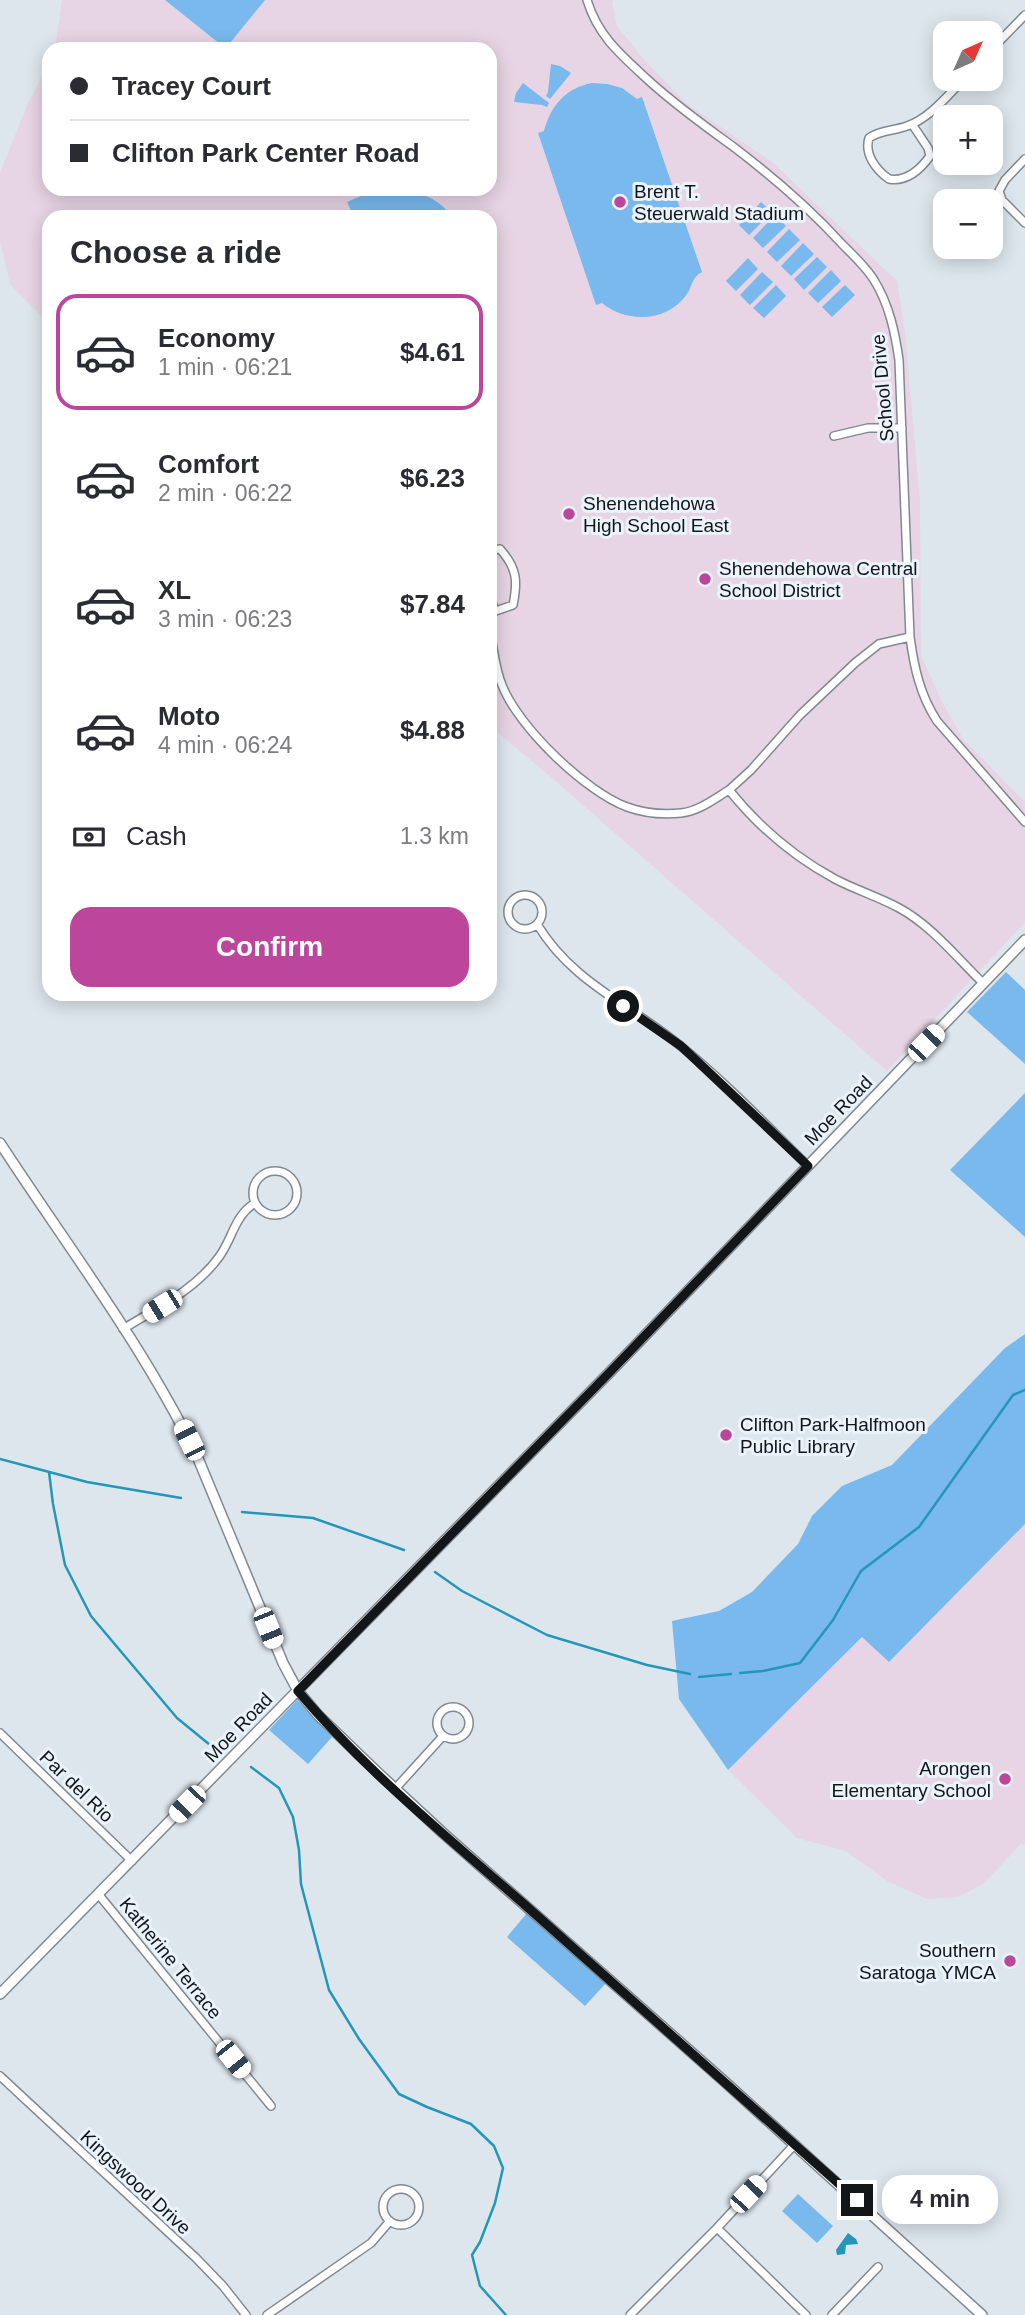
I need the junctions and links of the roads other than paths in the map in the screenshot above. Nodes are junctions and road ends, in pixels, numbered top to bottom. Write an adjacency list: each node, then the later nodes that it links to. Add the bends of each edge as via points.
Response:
1 (587, 0): 8 (street, School Drive, via 594,21 629,62 674,104 806,206 873,278 895,333)
2 (1025, 15): 3 (street)
3 (1003, 38)
4 (952, 91): 5 (street)
5 (912, 124): 5 (street, via 930,156 909,177 889,179 873,163 868,140)
6 (1025, 159): 7 (street, via 999,191)
7 (1025, 223)
8 (902, 428): 9 (street, via 869,428); 12 (street, School Drive)
9 (834, 436)
10 (497, 549): 11 (street, via 509,559 517,583 513,605)
11 (497, 610)
12 (910, 637): 14 (street, via 879,644 855,663); 15 (street, School Drive, via 914,672 928,707)
13 (497, 664): 14 (street, via 502,686 550,752 595,789 625,806 643,812 683,813)
14 (729, 790): 18 (street, via 775,839 835,879 901,909)
15 (1025, 822)
16 (537, 924): 16 (street, via 528,929 513,925 508,916 512,901 521,895 536,899 542,909); 20 (street, via 561,958 585,980 681,1046)
17 (1025, 940): 18 (street, Moe Road)
18 (984, 983): 20 (street, Moe Road)
19 (0, 1143): 22 (street)
20 (808, 1166): 23 (street, Moe Road)
21 (255, 1203): 21 (street, via 254,1188 262,1175 277,1172 294,1183 296,1198 287,1211 267,1214); 22 (street, via 240,1215 221,1255 206,1272 181,1294)
22 (123, 1329): 23 (street, via 197,1456)
23 (298, 1691): 26 (street); 27 (street, Moe Road)
24 (0, 1733): 27 (street, Par del Rio)
25 (443, 1736): 25 (street, via 452,1740 466,1735 470,1726 465,1712 455,1707 441,1712 437,1722); 26 (street)
26 (395, 1789): 32 (street)
27 (132, 1861): 28 (street, Moe Road)
28 (99, 1895): 29 (street, Moe Road); 31 (street, Katherine Terrace)
29 (0, 1994)
30 (0, 2076): 36 (street, Kingswood Drive, via 196,2258)
31 (271, 2106)
32 (795, 2144): 34 (street); 41 (street)
33 (390, 2221): 33 (street, via 383,2208 388,2194 401,2189 411,2192 419,2205 414,2220 405,2225); 37 (street, via 371,2243)
34 (717, 2228): 38 (street); 39 (street)
35 (878, 2267): 40 (street)
36 (246, 2315)
37 (267, 2315)
38 (630, 2315)
39 (806, 2315)
40 (832, 2315)
41 (982, 2315)

